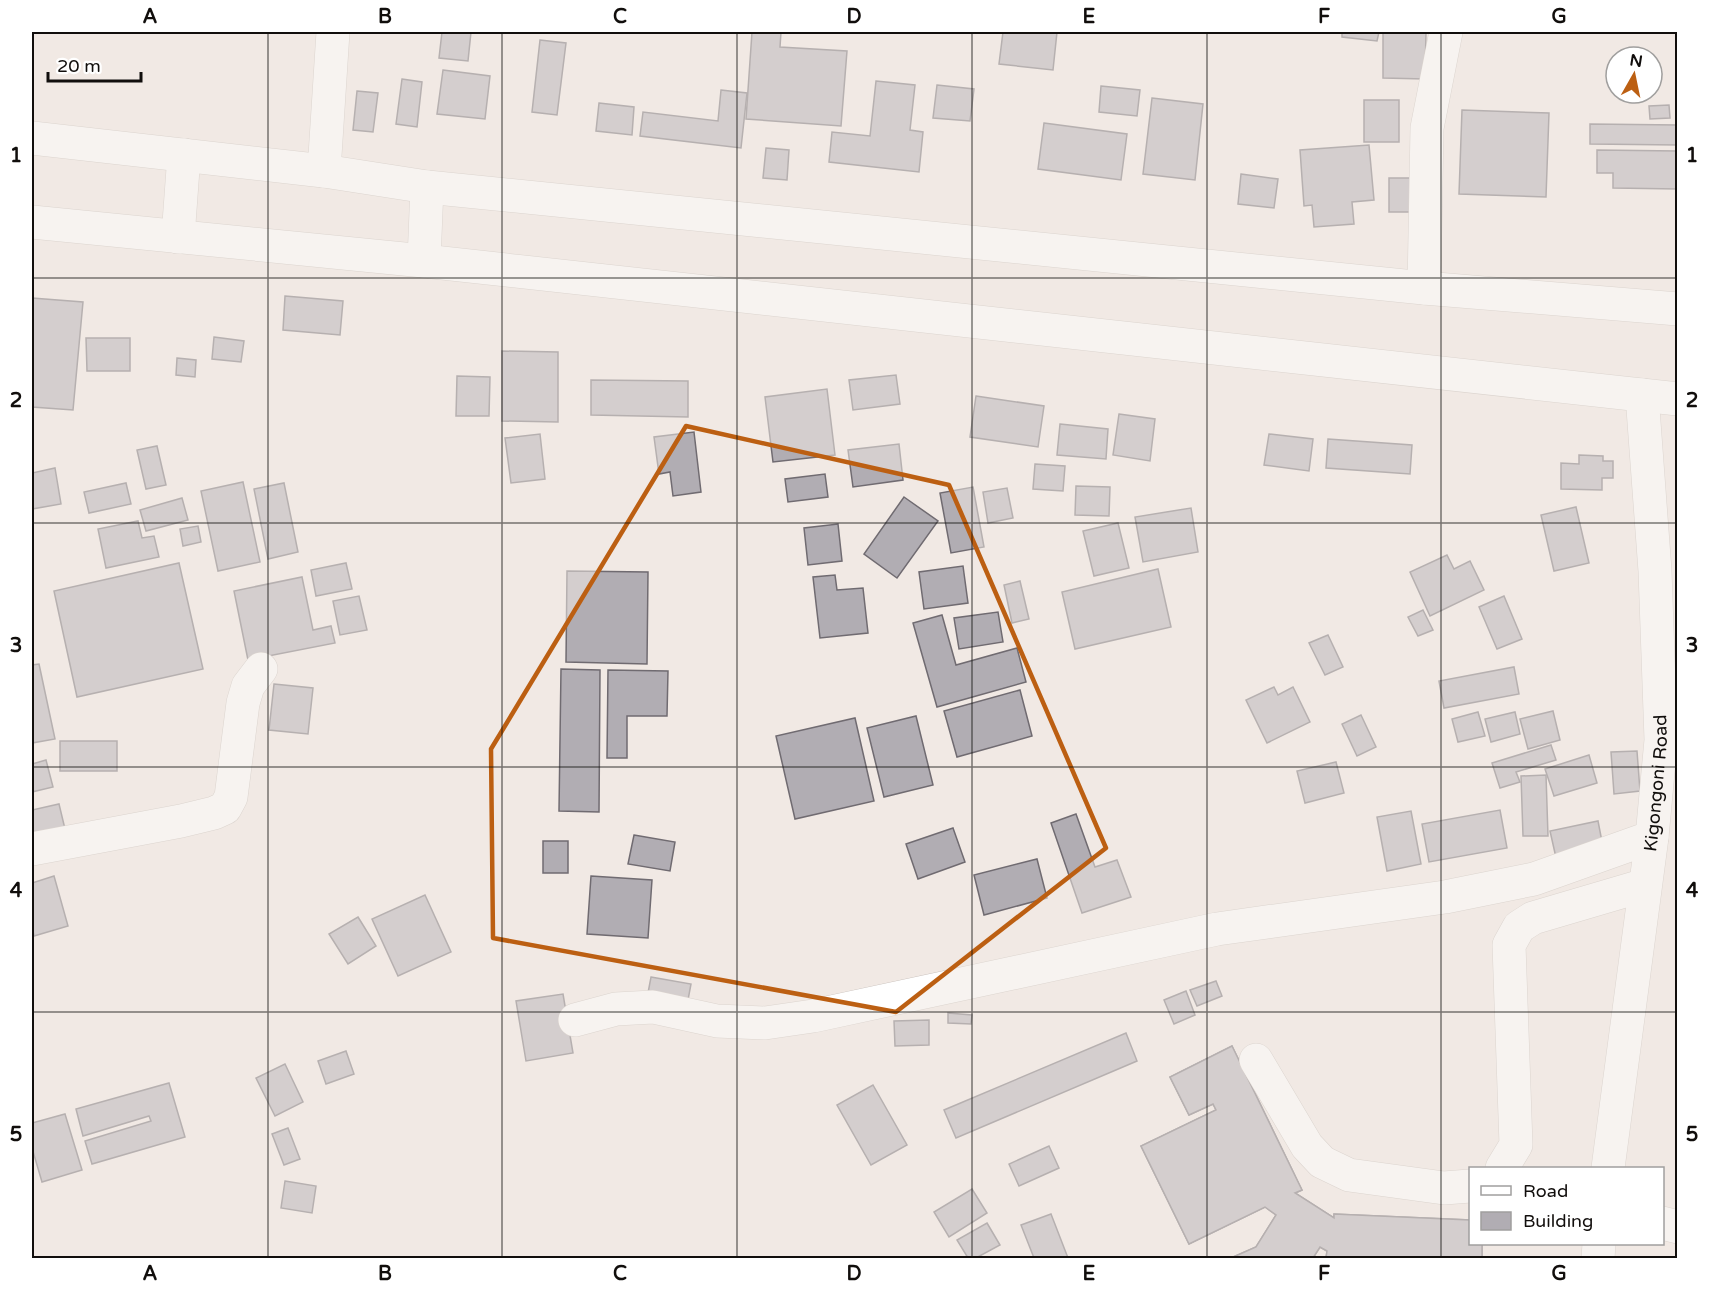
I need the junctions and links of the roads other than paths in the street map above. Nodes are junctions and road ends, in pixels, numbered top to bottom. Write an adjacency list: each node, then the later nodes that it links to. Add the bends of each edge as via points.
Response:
1 (333, 32): 5 (main road)
2 (1446, 32): 10 (main road, via 1427,128)
3 (32, 138): 4 (main road)
4 (184, 155): 5 (main road); 8 (main road)
5 (324, 171): 6 (main road)
6 (427, 187): 9 (main road); 10 (main road)
7 (32, 222): 8 (main road)
8 (178, 237): 9 (main road)
9 (424, 261): 12 (main road)
10 (1424, 288): 11 (main road)
11 (1677, 309)
12 (1642, 395): 13 (main road); 15 (main road, Kigongoni Road, via 1655,572 1661,740)
13 (1677, 399)
14 (261, 669): 16 (main road, via 248,686 243,703 231,797 225,808 182,821)
15 (1652, 837): 17 (main road, Kigongoni Road); 18 (main road, via 1523,881 1445,897 1217,929 813,1016 765,1023 717,1021 653,1007 616,1009)
16 (32, 849)
17 (1645, 885): 20 (main road, via 1533,918 1519,927 1509,945 1516,1145); 21 (main road, Kigongoni Road)
18 (575, 1020)
19 (1256, 1060): 22 (main road, via 1307,1146 1322,1162 1348,1175 1444,1188)
20 (1503, 1167)
21 (1608, 1167)
22 (1469, 1186)

